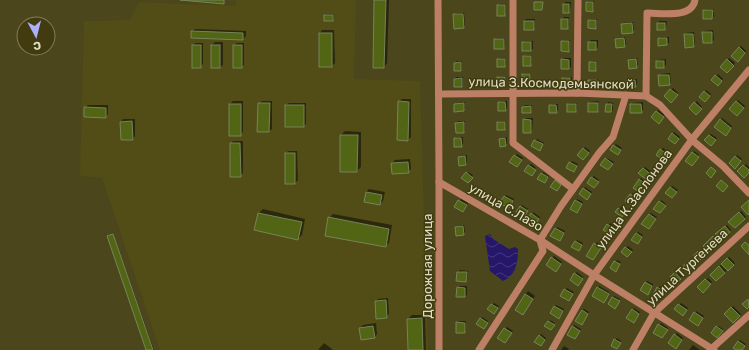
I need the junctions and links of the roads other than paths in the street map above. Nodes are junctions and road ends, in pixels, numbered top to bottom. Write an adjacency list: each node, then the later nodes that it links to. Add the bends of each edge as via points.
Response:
1 (438, 0): 7 (street)
2 (513, 0): 8 (street)
3 (578, 0): 6 (street)
4 (695, 0): 10 (street, via 690,10 682,13 647,13)
5 (749, 70): 11 (street, улица К.Заслонова)
6 (577, 93): 8 (street, улица З.Космодемьянской); 9 (street, улица З.Космодемьянской)
7 (439, 94): 8 (street, улица З.Космодемьянской); 12 (street)
8 (513, 94): 13 (street, via 513,143)
9 (626, 95): 10 (street, улица З.Космодемьянской); 13 (street, via 613,137 599,152)
10 (646, 96): 11 (street, улица З.Космодемьянской, via 660,105)
11 (692, 140): 14 (street, via 723,166); 17 (street, улица К.Заслонова)
12 (439, 182): 16 (street, улица С.Лазо); 21 (street, Дорожная улица)
13 (574, 189): 16 (street)
14 (749, 193)
15 (749, 226): 18 (street, улица Тургенева)
16 (540, 240): 17 (street, улица С.Лазо); 22 (street, via 542,251)
17 (594, 275): 18 (street, улица С.Лазо); 23 (street, улица К.Заслонова)
18 (654, 313): 20 (street, улица С.Лазо); 24 (street, улица Тургенева)
19 (749, 315): 20 (street)
20 (712, 349)
21 (439, 350)
22 (478, 350)
23 (552, 350)
24 (633, 350)

